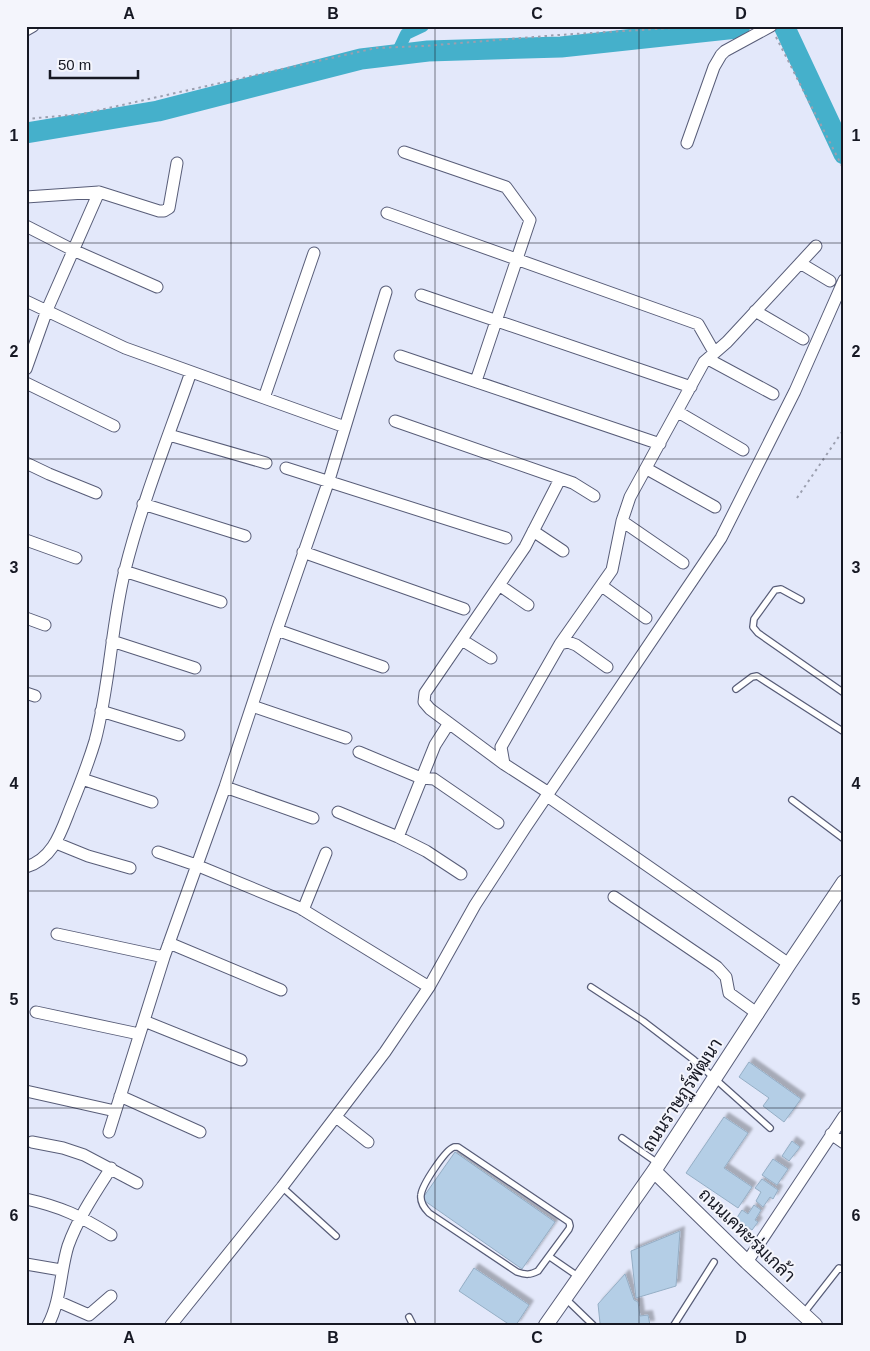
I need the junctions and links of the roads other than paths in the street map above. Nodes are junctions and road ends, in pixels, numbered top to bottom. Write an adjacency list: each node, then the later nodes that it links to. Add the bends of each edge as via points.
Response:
1 (33, 26): 3 (street)
2 (772, 28): 4 (street, via 721,55)
3 (26, 30)
4 (687, 143)
5 (404, 152): 14 (street, via 506,187 530,220)
6 (177, 163): 7 (street, via 169,208 164,211)
7 (100, 192): 8 (street); 12 (street)
8 (26, 197)
9 (388, 213): 14 (street)
10 (26, 226): 12 (street)
11 (816, 246): 15 (street)
12 (73, 250): 18 (street); 22 (street)
13 (314, 253): 34 (street)
14 (517, 260): 24 (street); 27 (street, via 698,324)
15 (800, 263): 17 (street); 23 (street)
16 (844, 280): 92 (street, via 795,391 721,538)
17 (830, 281)
18 (157, 287)
19 (386, 292): 38 (street)
20 (421, 295): 24 (street)
21 (26, 301): 22 (street)
22 (47, 310): 28 (street); 29 (street, via 107,340)
23 (755, 312): 25 (street); 27 (street)
24 (497, 321): 30 (street); 32 (street)
25 (803, 339)
26 (400, 356): 30 (street)
27 (711, 356): 32 (street); 33 (street)
28 (26, 369)
29 (191, 372): 34 (street); 39 (street)
30 (476, 381): 40 (street)
31 (26, 383): 37 (street)
32 (691, 386): 35 (street)
33 (773, 394)
34 (264, 398): 38 (street)
35 (678, 412): 40 (street); 41 (street)
36 (395, 421): 46 (street)
37 (114, 426)
38 (345, 427): 47 (street)
39 (169, 435): 43 (street); 50 (street)
40 (660, 444): 45 (street)
41 (743, 450)
42 (26, 463): 48 (street)
43 (266, 463)
44 (286, 468): 47 (street)
45 (646, 469): 51 (street); 52 (street, via 630,497)
46 (560, 479): 49 (street, via 573,482); 53 (street)
47 (329, 480): 55 (street); 58 (street)
48 (96, 492)
49 (594, 496)
50 (143, 504): 54 (street); 61 (street)
51 (716, 507)
52 (622, 521): 60 (street); 63 (street, via 612,570)
53 (533, 532): 57 (street); 62 (street)
54 (245, 536)
55 (506, 538)
56 (26, 540): 59 (street)
57 (563, 551)
58 (303, 552): 67 (street); 71 (street)
59 (76, 558)
60 (683, 564)
61 (124, 571): 65 (street); 73 (street)
62 (499, 585): 66 (street); 72 (street)
63 (602, 586): 69 (street); 74 (street)
64 (801, 600): 80 (lane, via 781,589 775,590 754,619 753,627)
65 (221, 602)
66 (528, 605)
67 (464, 609)
68 (26, 618): 70 (street)
69 (646, 618)
70 (45, 625)
71 (276, 630): 76 (street); 81 (street)
72 (462, 640): 75 (street); 83 (street, via 425,693 424,702)
73 (112, 641): 78 (street); 82 (street)
74 (560, 644): 77 (street, via 576,645); 88 (street, via 501,747)
75 (491, 658)
76 (383, 667)
77 (607, 667)
78 (195, 668)
79 (736, 690): 84 (lane, via 757,676)
80 (844, 693)
81 (252, 706): 86 (street); 91 (street)
82 (101, 711): 85 (street); 90 (street)
83 (449, 723): 88 (street); 89 (street, via 434,745)
84 (844, 732)
85 (179, 735)
86 (346, 738)
87 (358, 752): 89 (street)
88 (504, 764): 92 (street)
89 (422, 778): 97 (street, via 434,779); 98 (street)
90 (82, 779): 94 (street); 100 (street)
91 (225, 787): 96 (street); 103 (street)
92 (548, 794): 113 (street); 114 (street, via 475,905)
93 (792, 800): 99 (lane)
94 (152, 802)
95 (338, 812): 98 (street)
96 (313, 818)
97 (498, 823)
98 (398, 837): 106 (street)
99 (844, 839)
100 (56, 843): 104 (street, via 38,861); 105 (street)
101 (158, 852): 103 (street)
102 (326, 853): 109 (street)
103 (196, 865): 109 (street); 111 (street)
104 (26, 867)
105 (130, 868)
106 (461, 874)
107 (844, 882): 113 (street, ถนนราษฏร์พัฒนา)
108 (614, 897): 118 (street, via 717,967 726,977 729,993)
109 (303, 910): 114 (street)
110 (57, 934): 112 (street)
111 (169, 943): 112 (street); 116 (street)
112 (164, 957): 119 (street)
113 (789, 964): 118 (street, ถนนราษฏร์พัฒนา)
114 (429, 987): 127 (street)
115 (591, 987): 122 (lane, via 643,1021)
116 (281, 990)
117 (36, 1012): 120 (street)
118 (758, 1014): 122 (street, ถนนราษฏร์พัฒนา)
119 (144, 1021): 120 (street); 121 (street)
120 (140, 1034): 124 (street)
121 (241, 1060)
122 (715, 1078): 128 (lane); 136 (street, ถนนราษฏร์พัฒนา)
123 (26, 1091): 125 (street)
124 (120, 1096): 125 (street); 130 (street)
125 (116, 1111): 129 (street)
126 (844, 1116): 131 (street)
127 (336, 1117): 134 (street); 139 (street)
128 (770, 1128)
129 (109, 1132)
130 (200, 1132)
131 (831, 1134): 135 (street); 146 (street)
132 (622, 1138): 136 (lane)
133 (32, 1142): 137 (street, via 63,1148)
134 (368, 1142)
135 (844, 1143)
136 (657, 1167): 146 (street, ถนนเคหะร่มเกล้า); 150 (street, ถนนราษฏร์พัฒนา)
137 (111, 1168): 138 (street); 141 (street)
138 (138, 1183)
139 (282, 1187): 143 (lane); 159 (street)
140 (26, 1200): 141 (street, via 63,1208)
141 (81, 1216): 142 (street); 148 (street)
142 (111, 1235)
143 (336, 1236)
144 (550, 1257): 144 (lane, via 570,1226 568,1222 458,1147 445,1152 421,1194 429,1213 525,1275 538,1271); 150 (lane)
145 (714, 1262): 163 (lane)
146 (747, 1262): 154 (street, ถนนเคหะร่มเกล้า)
147 (26, 1264): 148 (street)
148 (61, 1270): 153 (street)
149 (844, 1270): 154 (lane, via 839,1268)
150 (580, 1278): 152 (street, ถนนราษฏร์พัฒนา)
151 (111, 1296): 155 (street)
152 (565, 1298): 161 (street, ถนนราษฏร์พัฒนา); 162 (lane)
153 (57, 1301): 155 (street); 157 (street)
154 (803, 1314): 164 (street, ถนนเคหะร่มเกล้า)
155 (89, 1315): 158 (street)
156 (409, 1317): 160 (lane)
157 (48, 1325)
158 (96, 1325)
159 (172, 1325)
160 (413, 1325)
161 (546, 1325)
162 (593, 1325)
163 (674, 1325)
164 (815, 1325)

